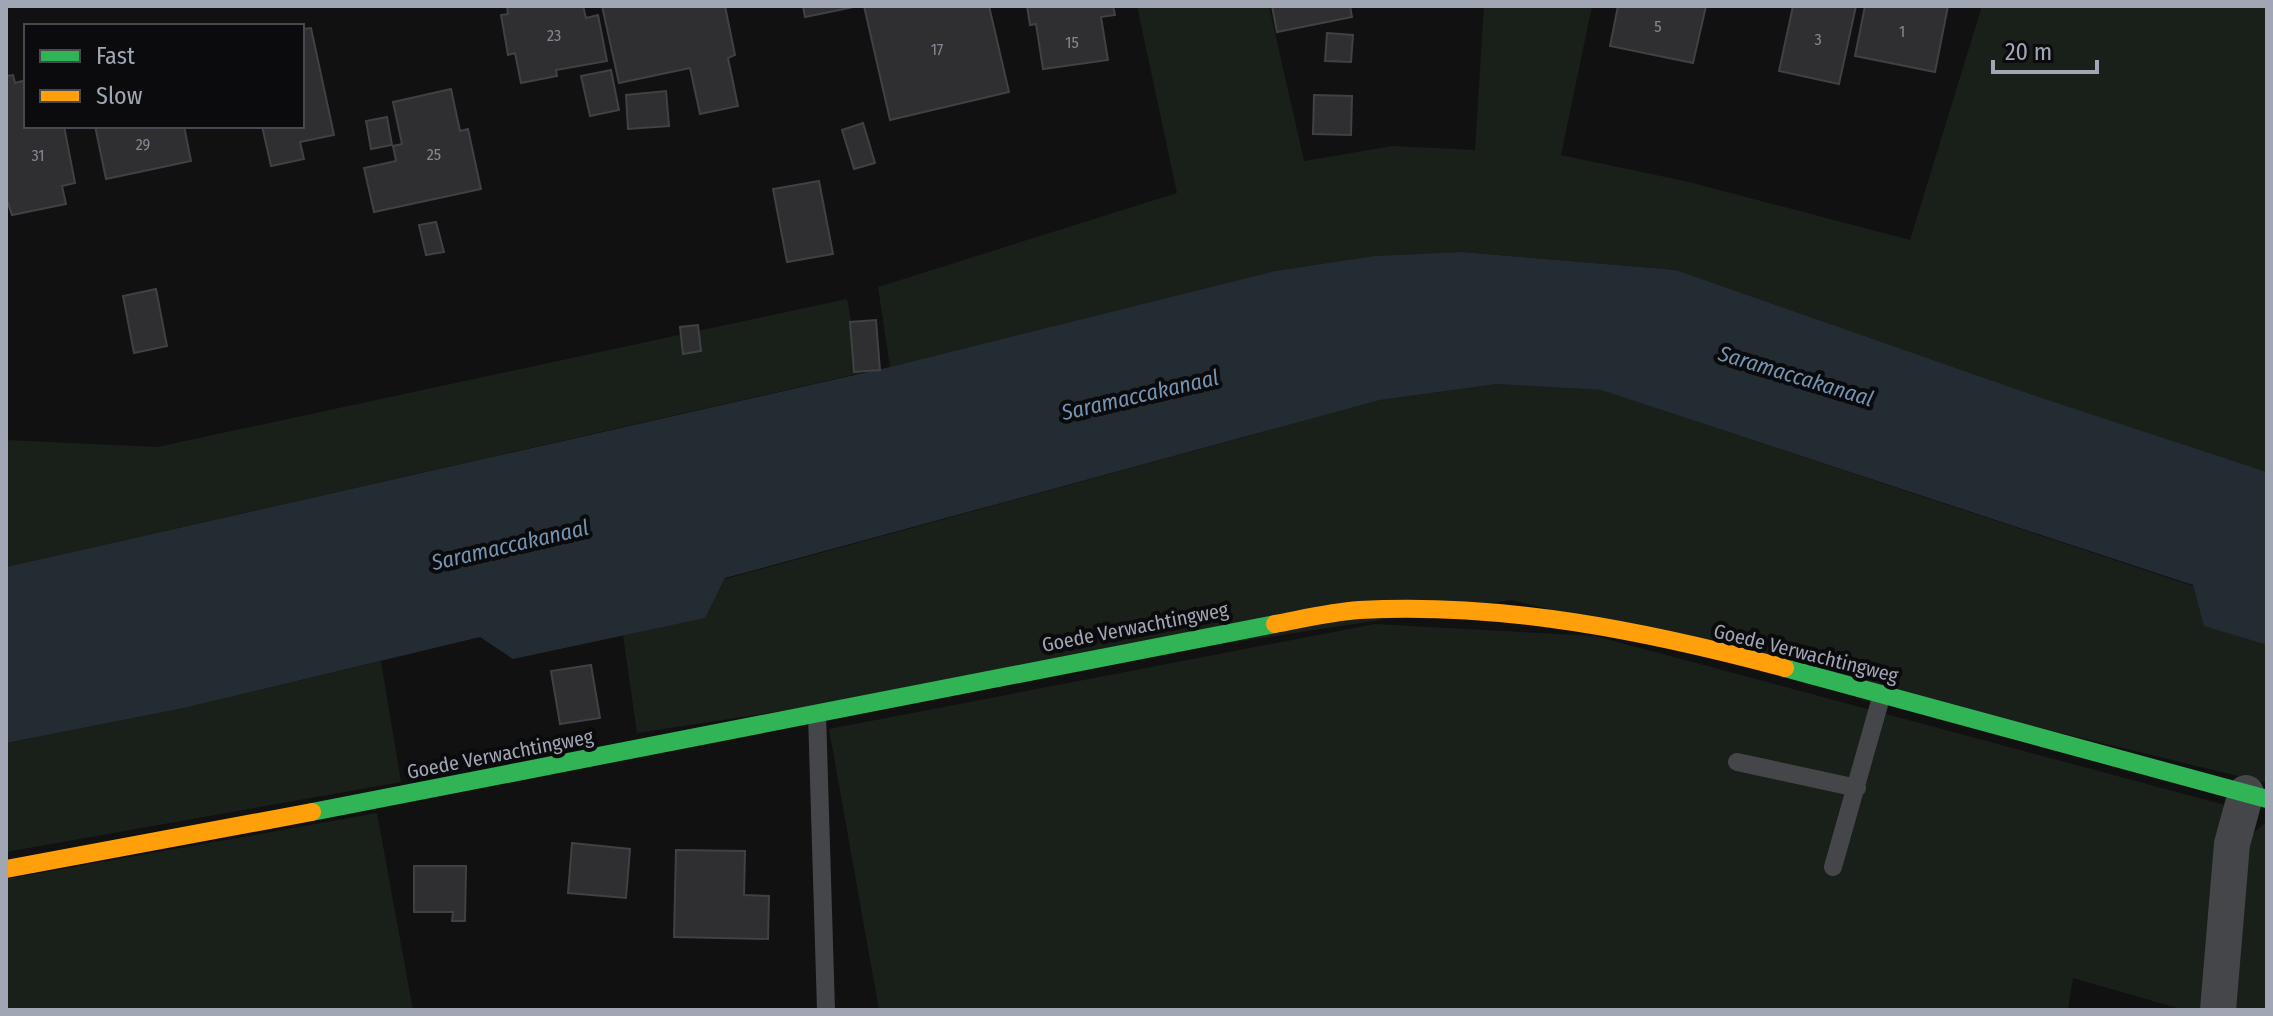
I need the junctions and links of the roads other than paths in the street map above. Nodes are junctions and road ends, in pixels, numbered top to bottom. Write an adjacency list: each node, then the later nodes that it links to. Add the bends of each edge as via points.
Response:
1 (1882, 694): 2 (street, Goede Verwachtingweg, via 1584,621 1459,610 1357,610); 4 (lane); 5 (street, Goede Verwachtingweg)
2 (817, 714): 7 (street, Goede Verwachtingweg); 8 (lane)
3 (1737, 762): 4 (lane)
4 (1857, 788): 6 (lane)
5 (2257, 796): 9 (street, via 2232,844)
6 (1833, 867)
7 (6, 869)
8 (826, 1010)
9 (2218, 1010)

